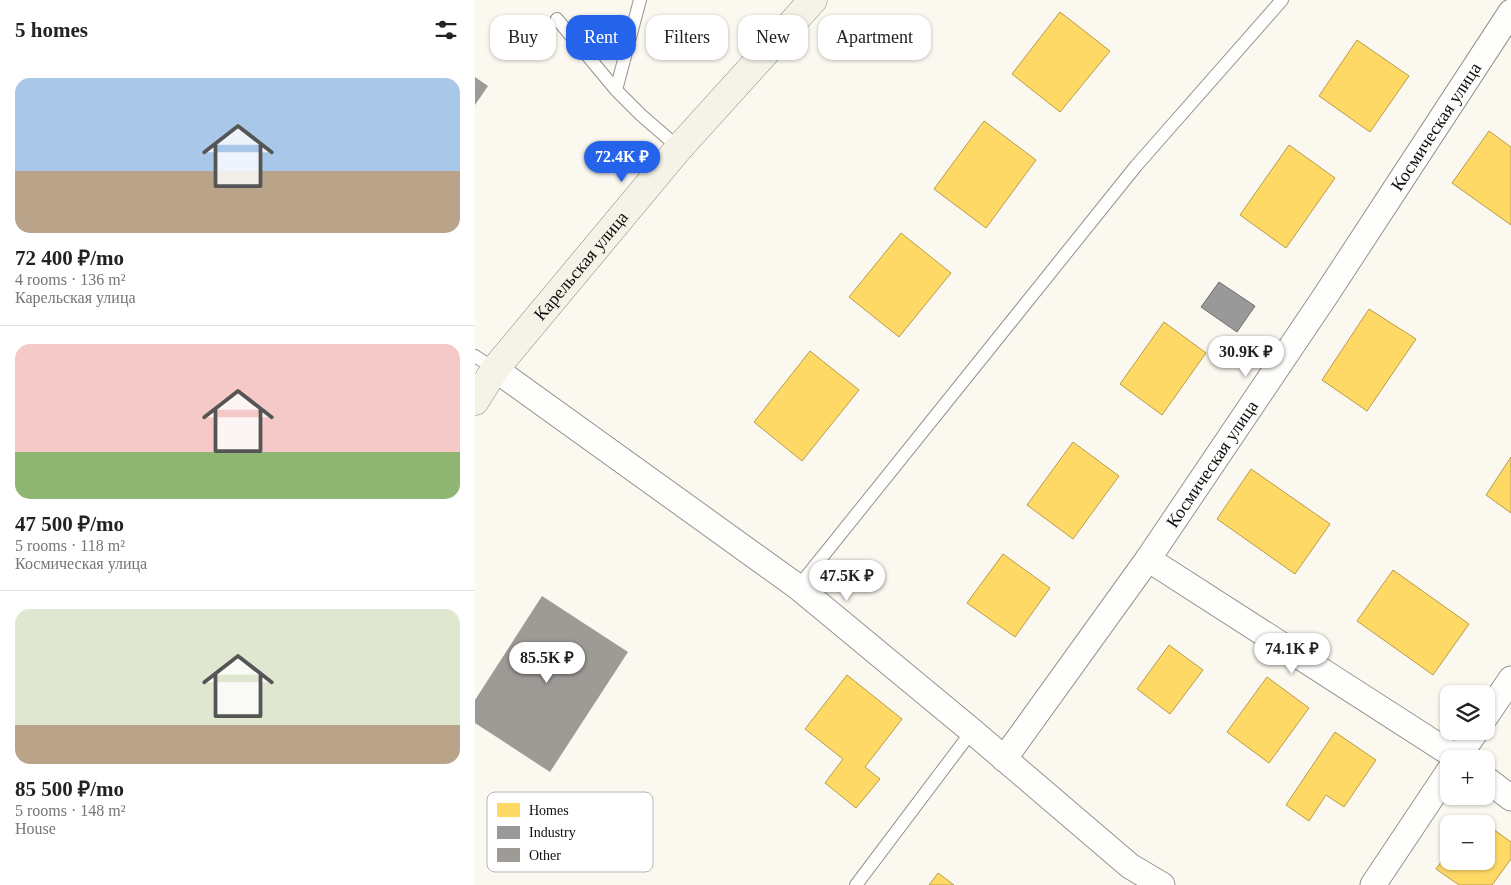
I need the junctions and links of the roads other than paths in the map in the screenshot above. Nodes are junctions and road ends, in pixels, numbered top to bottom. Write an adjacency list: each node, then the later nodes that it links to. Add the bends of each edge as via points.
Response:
1 (639, 0): 8 (lane)
2 (813, 0): 9 (main road, Карельская улица)
3 (1282, 0): 13 (lane, via 1136,166)
4 (1501, 0): 5 (street)
5 (1511, 8)
6 (1511, 12): 12 (street, Космическая улица, via 1327,295)
7 (557, 19): 8 (lane)
8 (616, 90): 9 (lane)
9 (679, 148): 10 (main road, Карельская улица)
10 (485, 363): 11 (main road, Карельская улица); 13 (street)
11 (475, 401)
12 (1148, 559): 17 (street); 18 (street, Космическая улица)
13 (798, 587): 16 (street)
14 (1511, 679): 15 (street)
15 (1495, 703)
16 (972, 731): 18 (street); 22 (lane)
17 (1440, 751)
18 (1004, 760): 23 (street, via 1130,866)
19 (1440, 786): 24 (street)
20 (1495, 786): 21 (street)
21 (1511, 798)
22 (856, 885)
23 (1162, 885)
24 (1373, 885)

